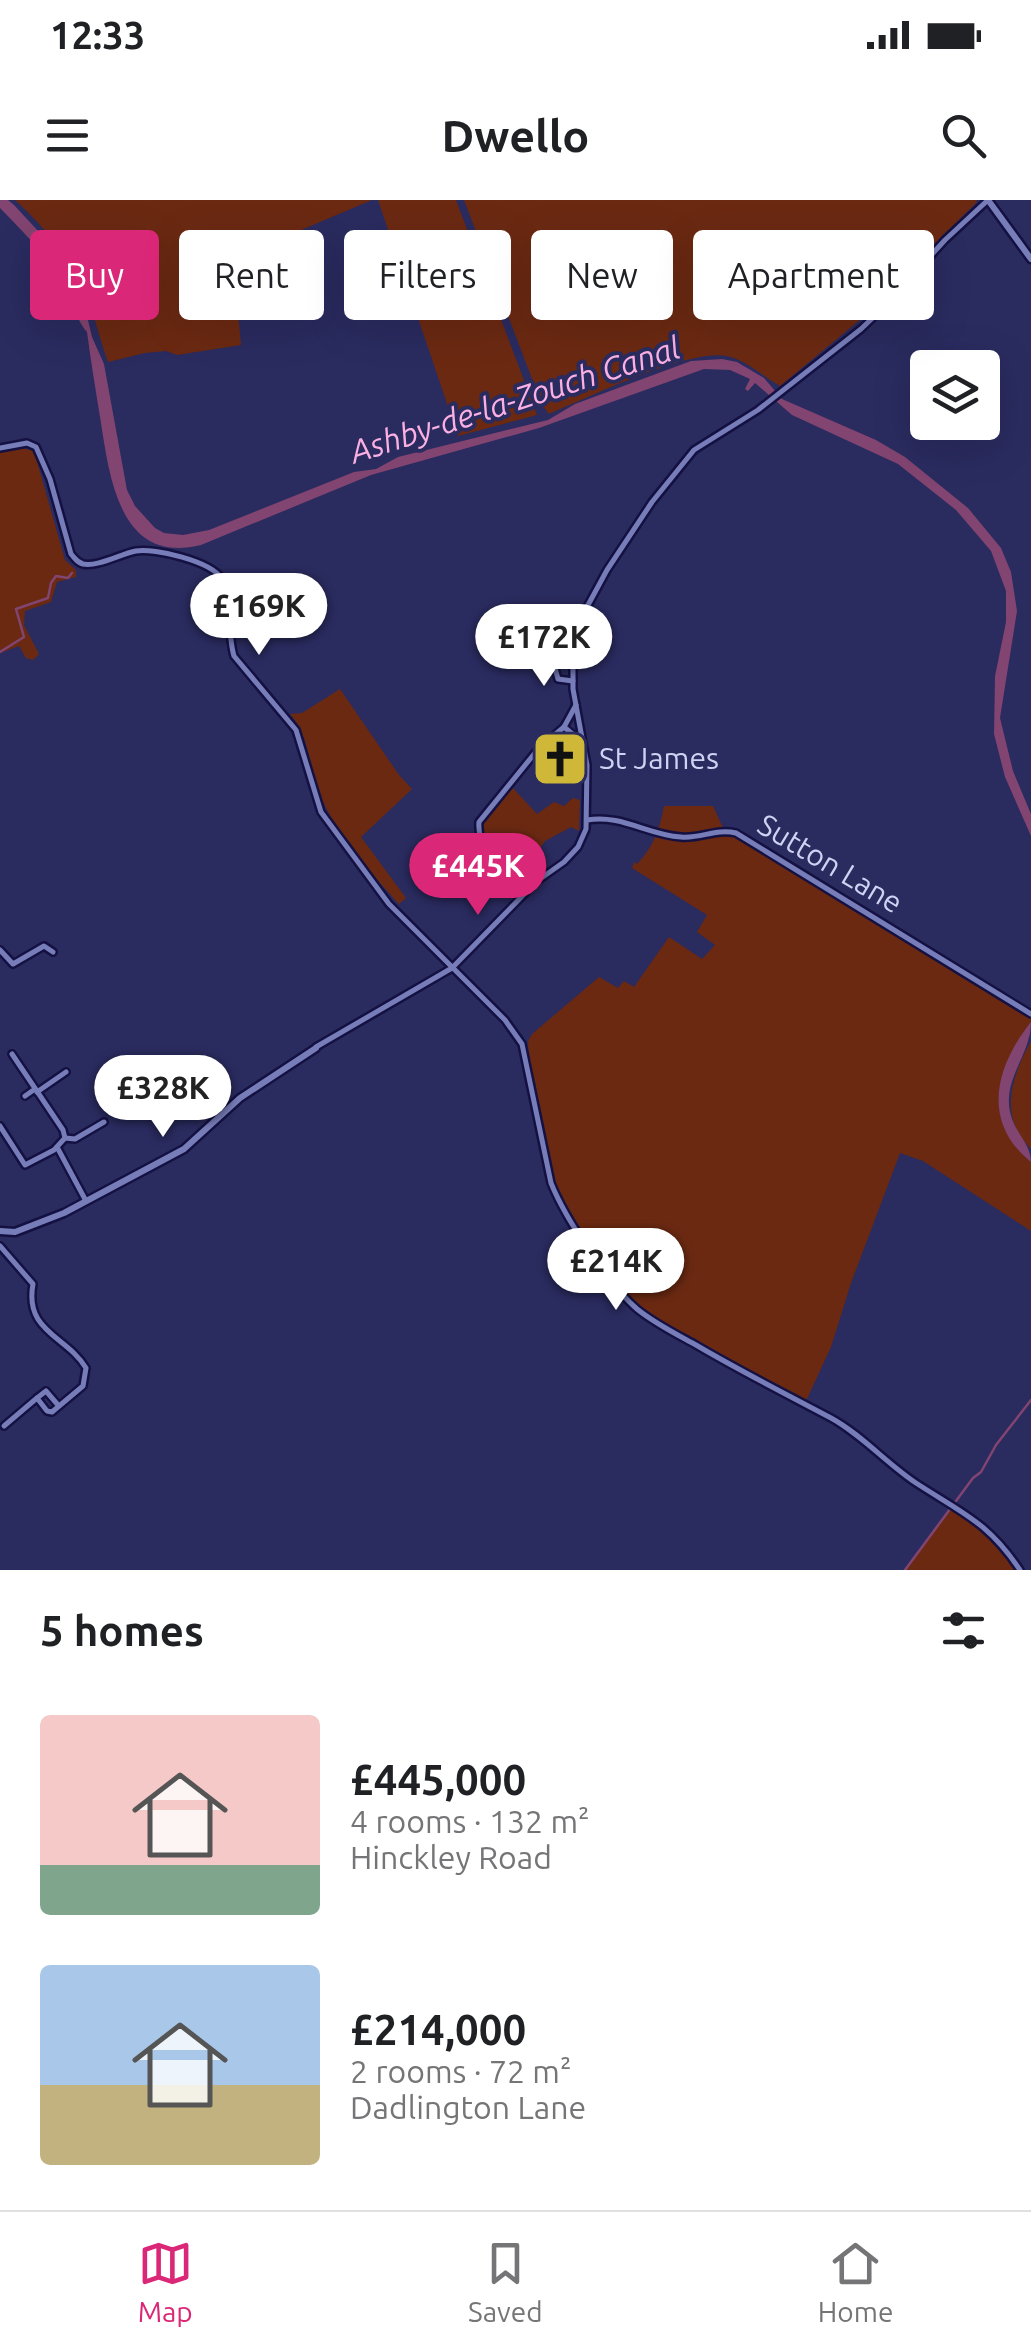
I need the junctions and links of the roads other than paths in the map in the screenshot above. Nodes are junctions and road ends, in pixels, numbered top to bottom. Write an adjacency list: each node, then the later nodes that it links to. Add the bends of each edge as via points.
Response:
1 (988, 200): 2 (street); 5 (street, via 882,309 784,391 694,450 652,502 586,607)
2 (1031, 260)
3 (0, 448): 13 (street, via 36,447 78,561 151,550 220,576 234,656 296,730 322,812 388,904)
4 (550, 660): 5 (street, via 558,679)
5 (573, 681): 6 (street)
6 (576, 705): 7 (street); 8 (street)
7 (564, 727): 8 (street); 10 (street, via 479,822 486,851)
8 (581, 740): 9 (street)
9 (587, 820): 10 (street, via 573,854); 14 (street, Sutton Lane, via 616,818 678,837 736,833)
10 (527, 890): 13 (street)
11 (0, 950): 12 (street, via 12,964 44,946)
12 (53, 952)
13 (452, 968): 15 (street); 30 (street, via 522,1044 559,1202 627,1299 682,1337 832,1419 1002,1543)
14 (1030, 1014)
15 (316, 1048): 24 (street, via 240,1098 184,1149)
16 (12, 1054): 18 (street)
17 (66, 1072): 18 (street)
18 (36, 1090): 19 (street); 22 (street)
19 (24, 1096)
20 (104, 1122): 22 (street)
21 (0, 1126): 23 (street, via 25,1165)
22 (65, 1138): 23 (street)
23 (57, 1147): 24 (street)
24 (86, 1202): 25 (street, via 15,1232)
25 (0, 1231)
26 (0, 1246): 28 (street, via 33,1284 39,1321 86,1368 83,1386)
27 (37, 1398): 28 (street, via 50,1412); 28 (street, via 46,1391); 29 (street)
28 (58, 1405)
29 (4, 1426)
30 (1020, 1570)

